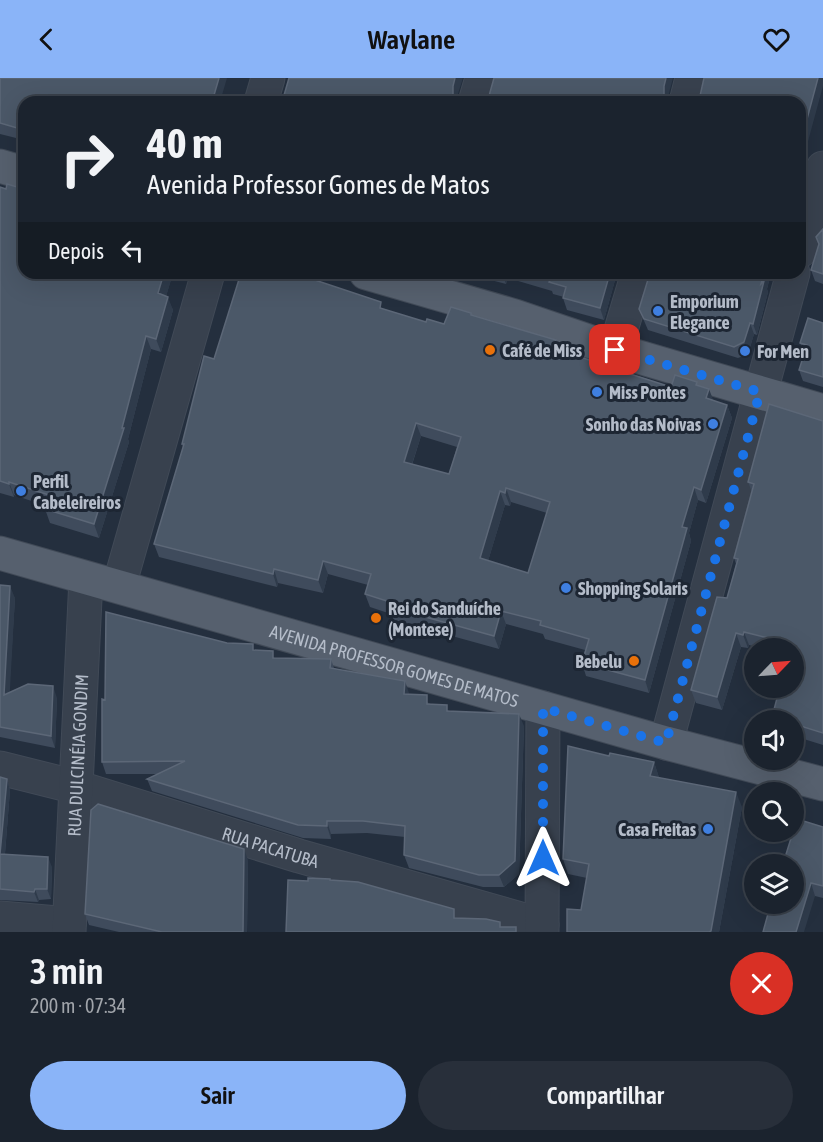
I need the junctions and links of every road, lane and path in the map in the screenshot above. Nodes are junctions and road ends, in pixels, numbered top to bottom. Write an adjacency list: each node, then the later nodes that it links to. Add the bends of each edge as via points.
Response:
1 (268, 78): 4 (street)
2 (482, 78): 5 (street)
3 (692, 78): 6 (street)
4 (263, 96)
5 (477, 96)
6 (688, 96)
7 (0, 166): 8 (main road)
8 (18, 171)
9 (820, 188): 10 (street)
10 (806, 232)
11 (206, 279): 20 (street)
12 (636, 279): 15 (street)
13 (792, 279): 16 (street)
14 (423, 281): 15 (main road)
15 (615, 350): 16 (main road)
16 (760, 392): 17 (main road); 22 (street)
17 (823, 411)
18 (0, 553): 19 (main road, AVENIDA PROFESSOR GOMES DE MATOS)
19 (86, 578): 20 (main road, AVENIDA PROFESSOR GOMES DE MATOS); 25 (street, RUA DULCINÉIA GONDIM)
20 (119, 586): 21 (main road, AVENIDA PROFESSOR GOMES DE MATOS)
21 (543, 708): 22 (main road, AVENIDA PROFESSOR GOMES DE MATOS); 28 (street)
22 (666, 743): 24 (main road, AVENIDA PROFESSOR GOMES DE MATOS)
23 (0, 768): 25 (street, RUA PACATUBA)
24 (823, 784)
25 (76, 787): 27 (street, RUA DULCINÉIA GONDIM); 28 (street, RUA PACATUBA)
26 (0, 918): 27 (street)
27 (69, 928)
28 (542, 928)

